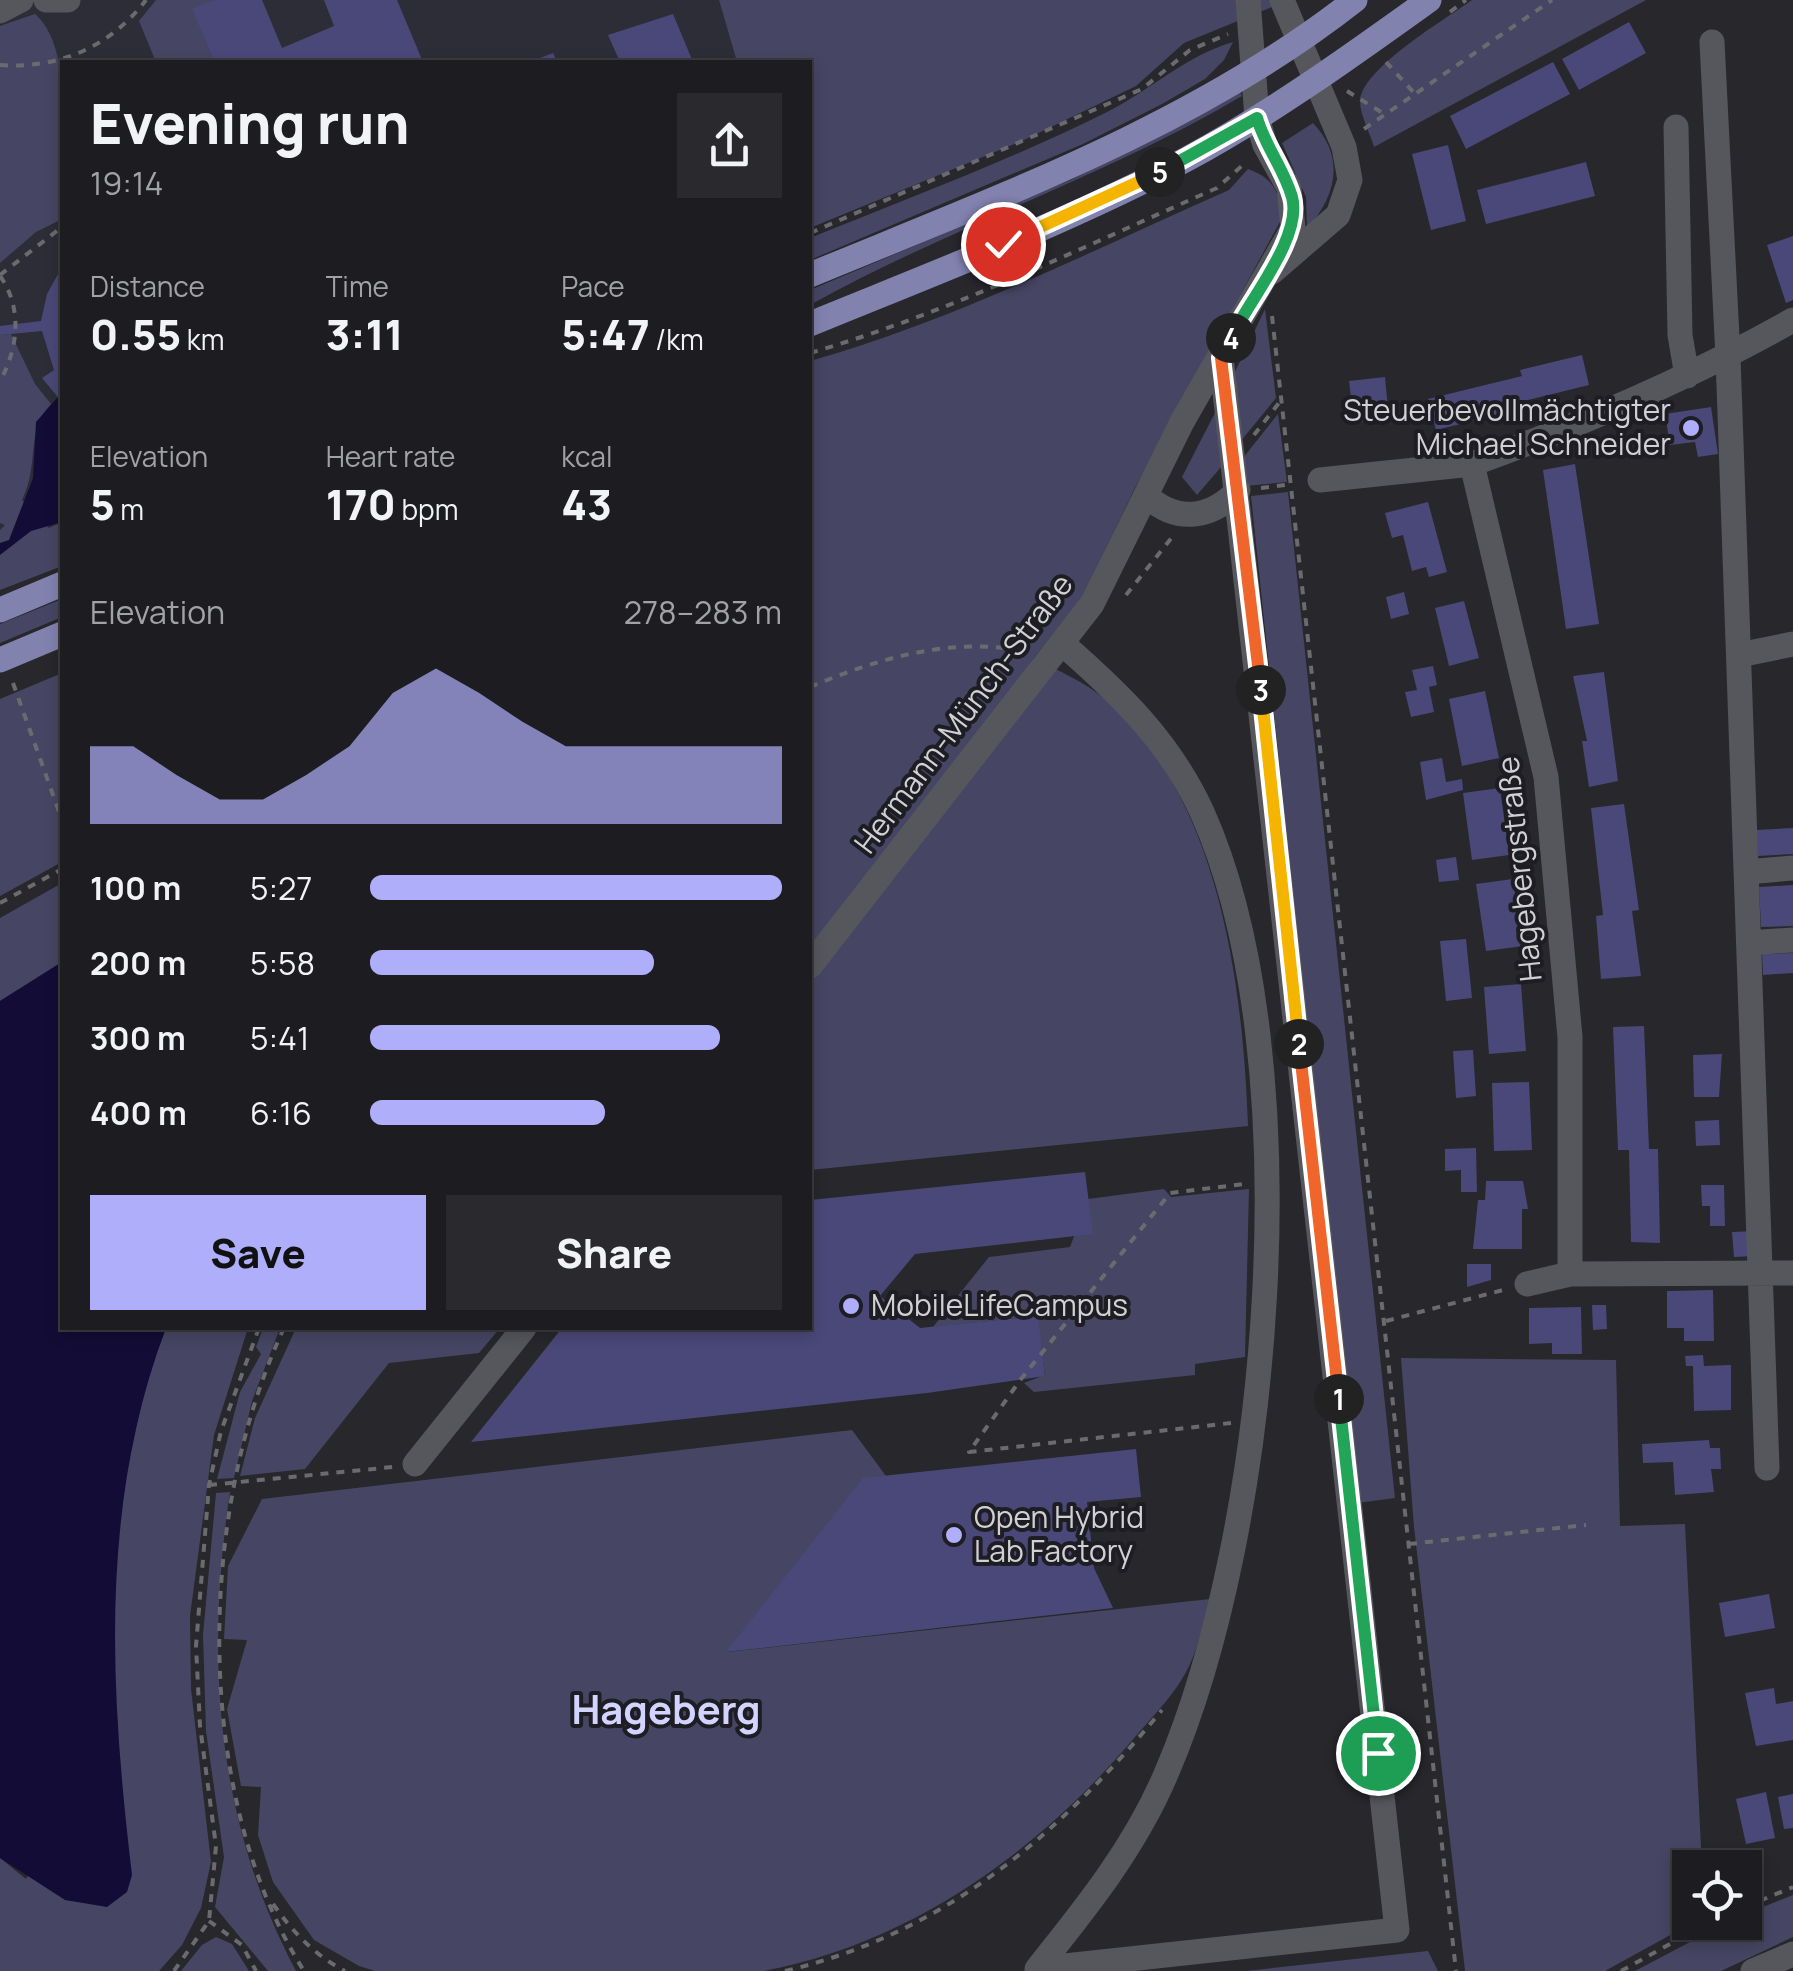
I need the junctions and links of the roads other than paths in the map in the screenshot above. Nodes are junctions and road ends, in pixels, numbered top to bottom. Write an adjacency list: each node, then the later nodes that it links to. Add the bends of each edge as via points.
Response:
1 (21, 0): 8 (street)
2 (46, 0): 3 (street)
3 (68, 0)
4 (1248, 0): 11 (street, Hermann-Münch-Straße)
5 (1282, 0): 9 (street, Hermann-Münch-Straße)
6 (1355, 0): 9 (main road)
7 (1429, 0): 12 (main road)
8 (0, 11)
9 (1299, 39): 11 (main road); 12 (street, Hermann-Münch-Straße)
10 (1712, 42): 19 (street)
11 (1252, 69): 13 (street, Hermann-Münch-Straße); 15 (main road, via 1066,168)
12 (1315, 80): 13 (main road); 16 (street, Hermann-Münch-Straße, via 1347,156 1345,201 1318,236)
13 (1257, 118): 16 (street, Hermann-Münch-Straße, via 1295,217); 18 (main road, via 1098,203)
14 (1676, 128): 21 (street)
15 (812, 274)
16 (1264, 278): 20 (street, Hermann-Münch-Straße)
17 (1793, 320): 19 (street)
18 (812, 323)
19 (1728, 357): 21 (street); 31 (street)
20 (1221, 358): 24 (street); 25 (street, Hermann-Münch-Straße)
21 (1687, 376): 22 (street)
22 (1472, 464): 23 (street); 40 (street, Hagebergstraße, via 1546,776 1570,1036)
23 (1320, 480)
24 (1238, 490): 25 (street, via 1216,509 1190,515 1163,511); 30 (street, via 1397,1930 1037,1969 1133,1837 1166,1773 1208,1650 1249,1466 1264,1225 1255,1016 1224,870 1202,813 1159,738 1129,702)
25 (1146, 495): 30 (street, Hermann-Münch-Straße, via 1104,581)
26 (60, 585): 27 (main road)
27 (0, 610)
28 (60, 635): 32 (main road)
29 (1793, 644): 31 (street)
30 (1058, 652): 37 (street, Hermann-Münch-Straße)
31 (1739, 655): 38 (street)
32 (5, 669)
33 (1793, 868): 34 (street)
34 (1758, 871)
35 (1793, 940): 36 (street)
36 (1762, 942)
37 (812, 963)
38 (1762, 1272): 39 (street); 40 (street); 44 (street)
39 (1793, 1272)
40 (1570, 1274): 41 (street)
41 (1527, 1284)
42 (522, 1330): 43 (street)
43 (415, 1464)
44 (1767, 1468)
45 (1793, 1954): 46 (street)
46 (1753, 1971)

